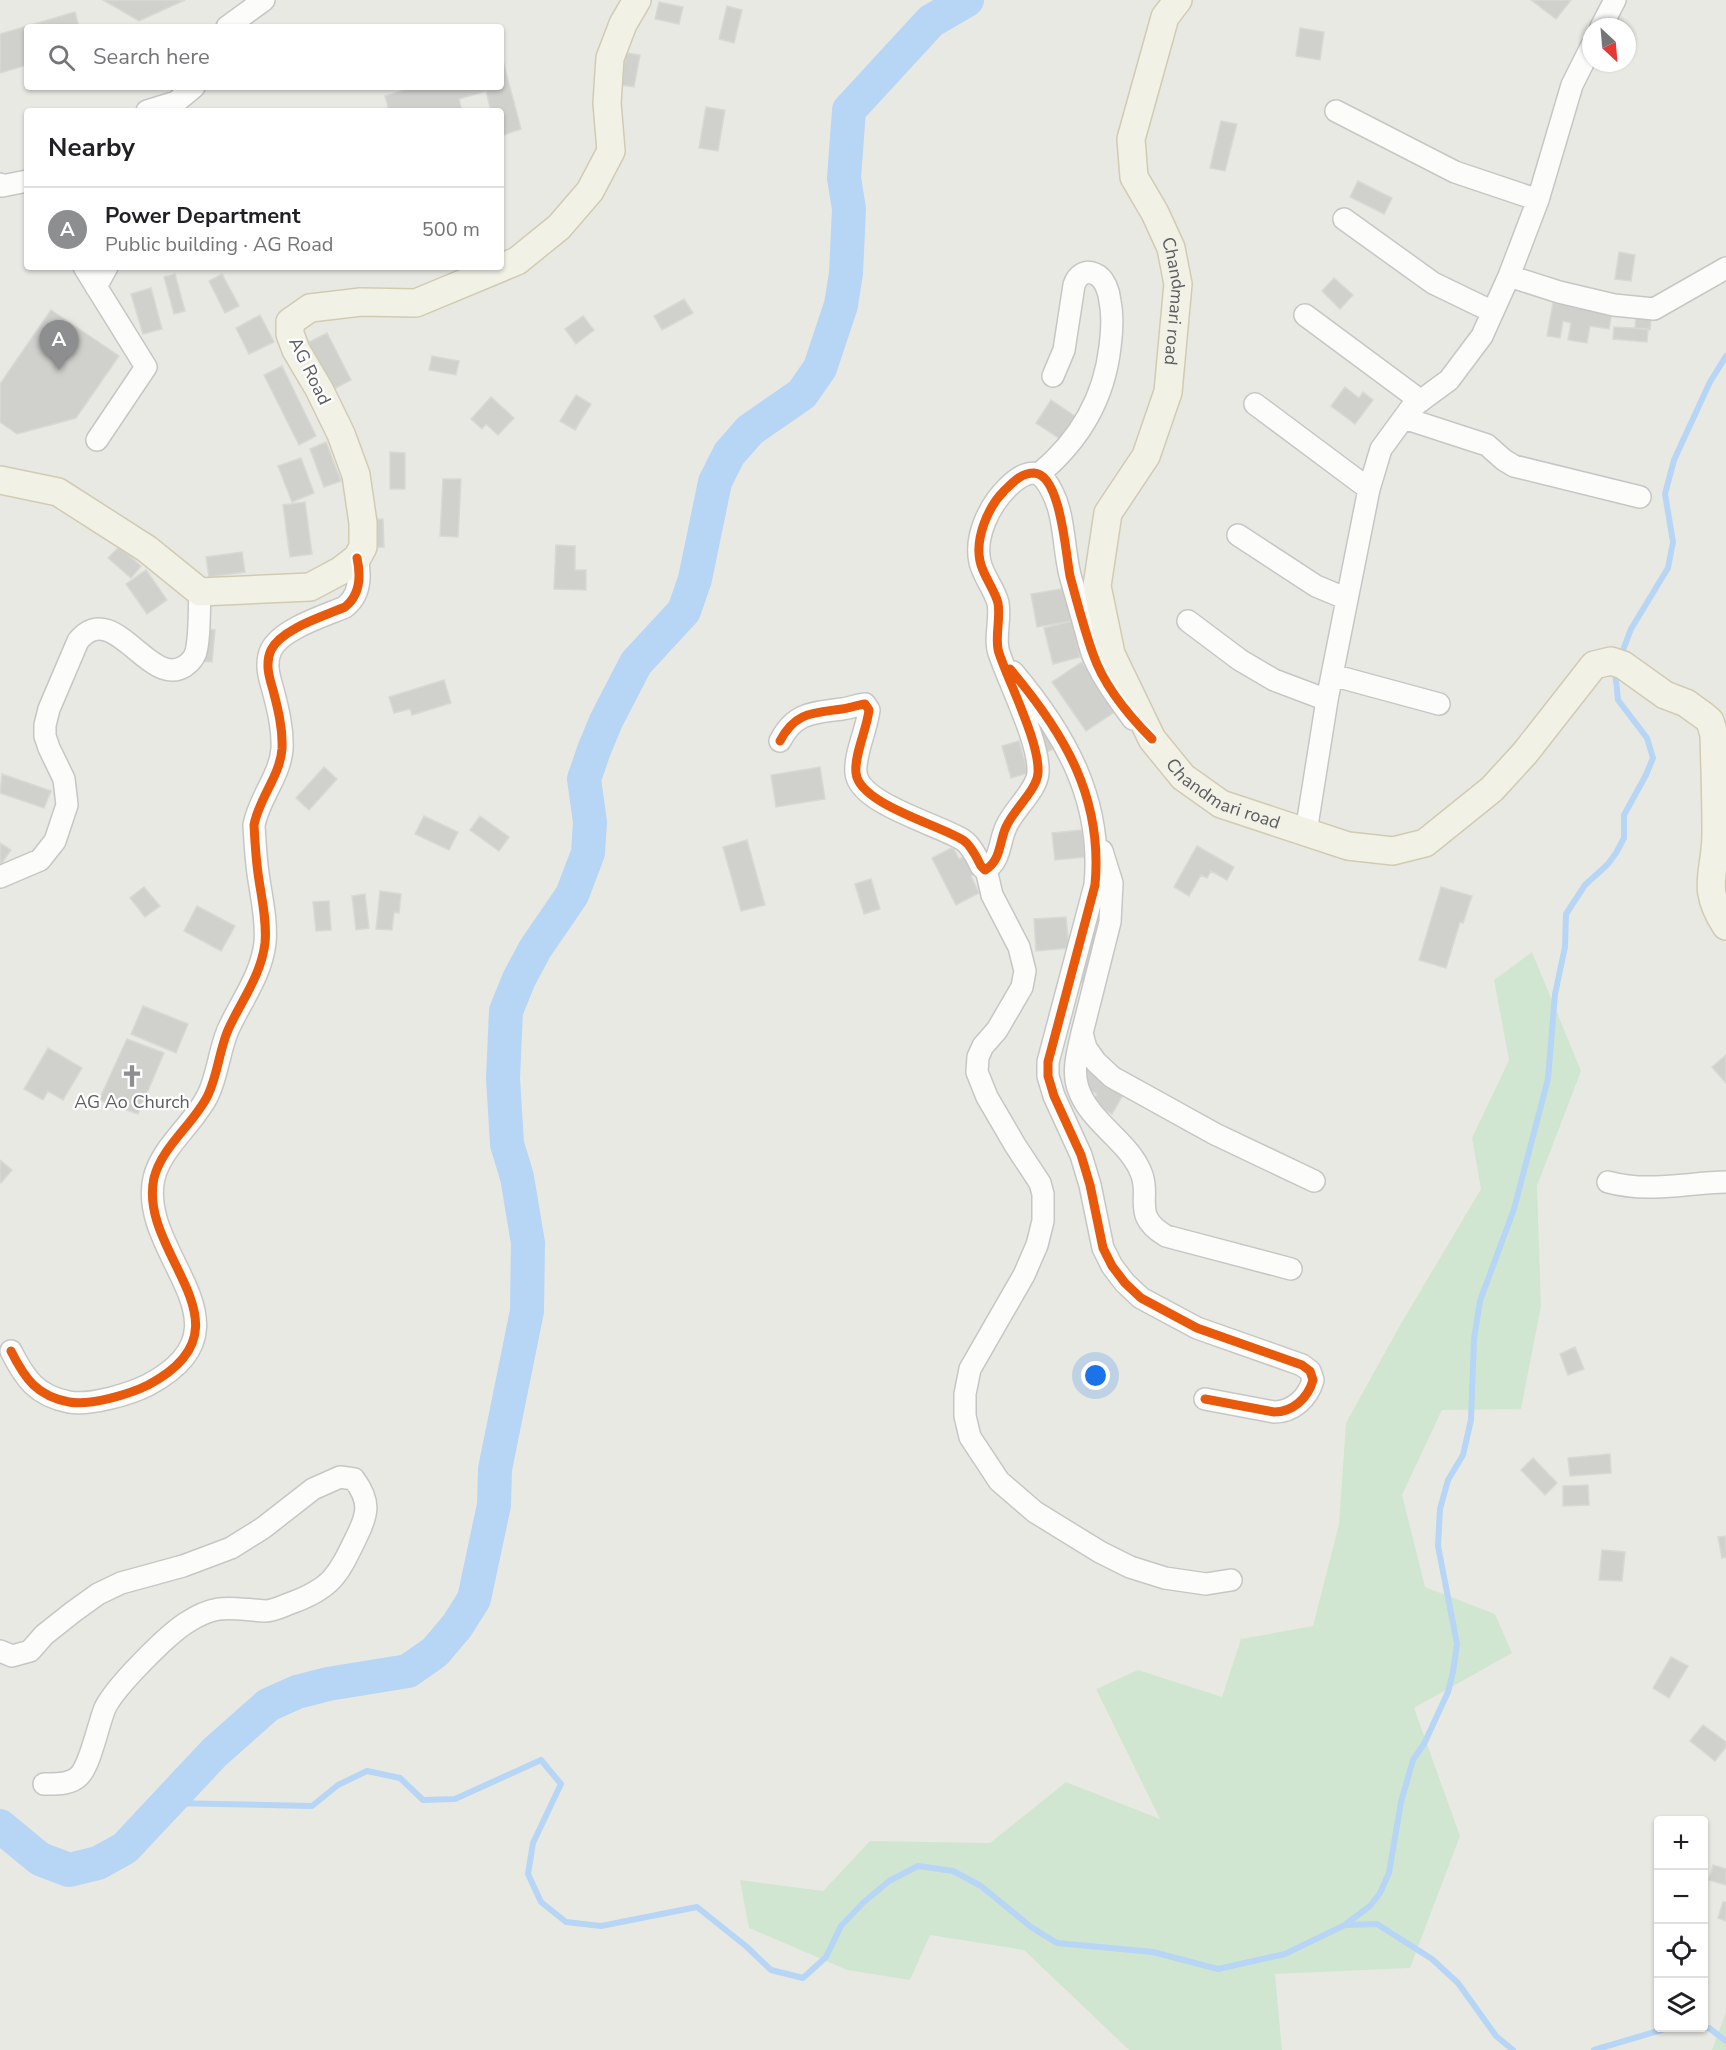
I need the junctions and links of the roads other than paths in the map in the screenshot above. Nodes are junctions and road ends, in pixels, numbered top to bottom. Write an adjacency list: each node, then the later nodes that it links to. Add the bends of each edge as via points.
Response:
1 (264, 0): 6 (street)
2 (637, 0): 17 (main road, AG Road, via 610,58 607,102 611,151 590,191 559,227 518,261)
3 (1178, 0): 44 (main road, Chandmari road, via 1165,17 1131,139 1134,177 1171,248 1178,284 1168,392 1146,456 1108,513 1097,586 1111,654)
4 (1615, 0): 5 (street)
5 (1606, 18)
6 (231, 24)
7 (1582, 65): 15 (street, via 1572,85)
8 (191, 90): 10 (street, via 176,102)
9 (194, 90): 11 (street)
10 (157, 108)
11 (186, 108)
12 (1336, 111): 15 (street, via 1455,172)
13 (24, 182): 14 (street)
14 (0, 184)
15 (1538, 200): 22 (street)
16 (1344, 219): 24 (street, via 1433,283)
17 (504, 267)
18 (1726, 268): 22 (street, via 1653,309 1614,305)
19 (86, 270): 23 (street)
20 (105, 270): 23 (street)
21 (496, 270): 36 (main road, AG Road, via 416,303 360,302 310,308 290,322 296,350 341,434 356,475 363,523 363,547)
22 (1509, 276): 24 (street)
23 (96, 287): 30 (street, via 146,367)
24 (1493, 312): 27 (street, via 1482,336 1449,380)
25 (1305, 315): 27 (street)
26 (1053, 376): 31 (street, via 1064,350 1074,285 1085,273 1095,274 1109,292 1112,308 1110,351 1101,390 1074,440)
27 (1421, 400): 29 (street)
28 (1255, 404): 33 (street)
29 (1404, 418): 33 (street, via 1380,449); 34 (street, via 1487,445 1514,466)
30 (98, 440)
31 (1039, 474): 40 (street, via 1022,475 998,496 983,527 980,560 998,604 998,651); 44 (street, via 1053,492 1062,518 1070,573 1093,656 1135,722)
32 (0, 480): 37 (main road, via 58,492 147,549)
33 (1369, 489): 38 (street)
34 (1640, 497)
35 (1238, 535): 38 (street, via 1316,586)
36 (357, 558): 37 (main road, via 310,587); 56 (street, via 360,573 352,601 289,632 271,649 268,671 279,712 282,750 254,825 265,943 259,968 227,1032 216,1079 207,1098 154,1177 152,1203 157,1220 195,1313 195,1334 188,1354 141,1389 75,1403 54,1399 34,1387)
37 (200, 592): 49 (street, via 197,649 193,660 182,668 160,668 112,631 86,632 78,640 45,725 49,748 64,779 67,805 55,841 40,860)
38 (1347, 599): 41 (street)
39 (1188, 621): 42 (street, via 1274,680)
40 (1002, 660): 46 (street, via 1059,734 1082,778); 48 (street, via 1034,747 1038,775 1006,826 997,858)
41 (1332, 675): 42 (street); 43 (street)
42 (1327, 700): 47 (street)
43 (1439, 704)
44 (1152, 739): 47 (main road, Chandmari road, via 1183,777 1221,804)
45 (780, 741): 48 (street, via 786,729 810,713 865,704 869,710 857,762 858,781 880,801 964,841)
46 (1092, 819): 51 (street, via 1112,883 1110,922); 57 (street, via 1097,860 1095,885 1048,1062 1048,1076 1087,1175 1103,1248 1112,1266 1141,1298 1197,1328 1302,1365 1313,1380 1304,1398 1284,1412)
47 (1306, 832): 50 (main road, Chandmari road, via 1348,846 1393,851 1425,843 1492,789 1594,665 1611,661 1710,721 1714,735 1716,836 1709,882 1716,910)
48 (986, 869): 58 (street, via 992,895 1019,946 1025,971 1022,987 983,1046 977,1072 987,1097 1040,1183 1043,1221 1024,1275 970,1369 965,1394 970,1437 999,1481 1035,1512 1100,1552 1165,1578 1206,1584)
49 (0, 877)
50 (1726, 926)
51 (1082, 1033): 52 (street, via 1086,1048 1112,1077 1215,1134); 55 (street, via 1075,1070 1077,1085 1083,1102 1140,1169 1148,1222 1166,1236)
52 (1314, 1181)
53 (1608, 1182): 54 (street, via 1646,1188)
54 (1726, 1182)
55 (1291, 1269)
56 (10, 1352)
57 (1205, 1399)
58 (1231, 1580)
59 (0, 1651): 60 (street, via 12,1656 30,1651 73,1612 121,1583 231,1548 313,1489 340,1476 354,1479 363,1490 367,1508 358,1533 340,1571 326,1587 268,1611 228,1607 206,1612 186,1623 162,1642 106,1706 86,1765 78,1777 63,1784)
60 (44, 1784)

